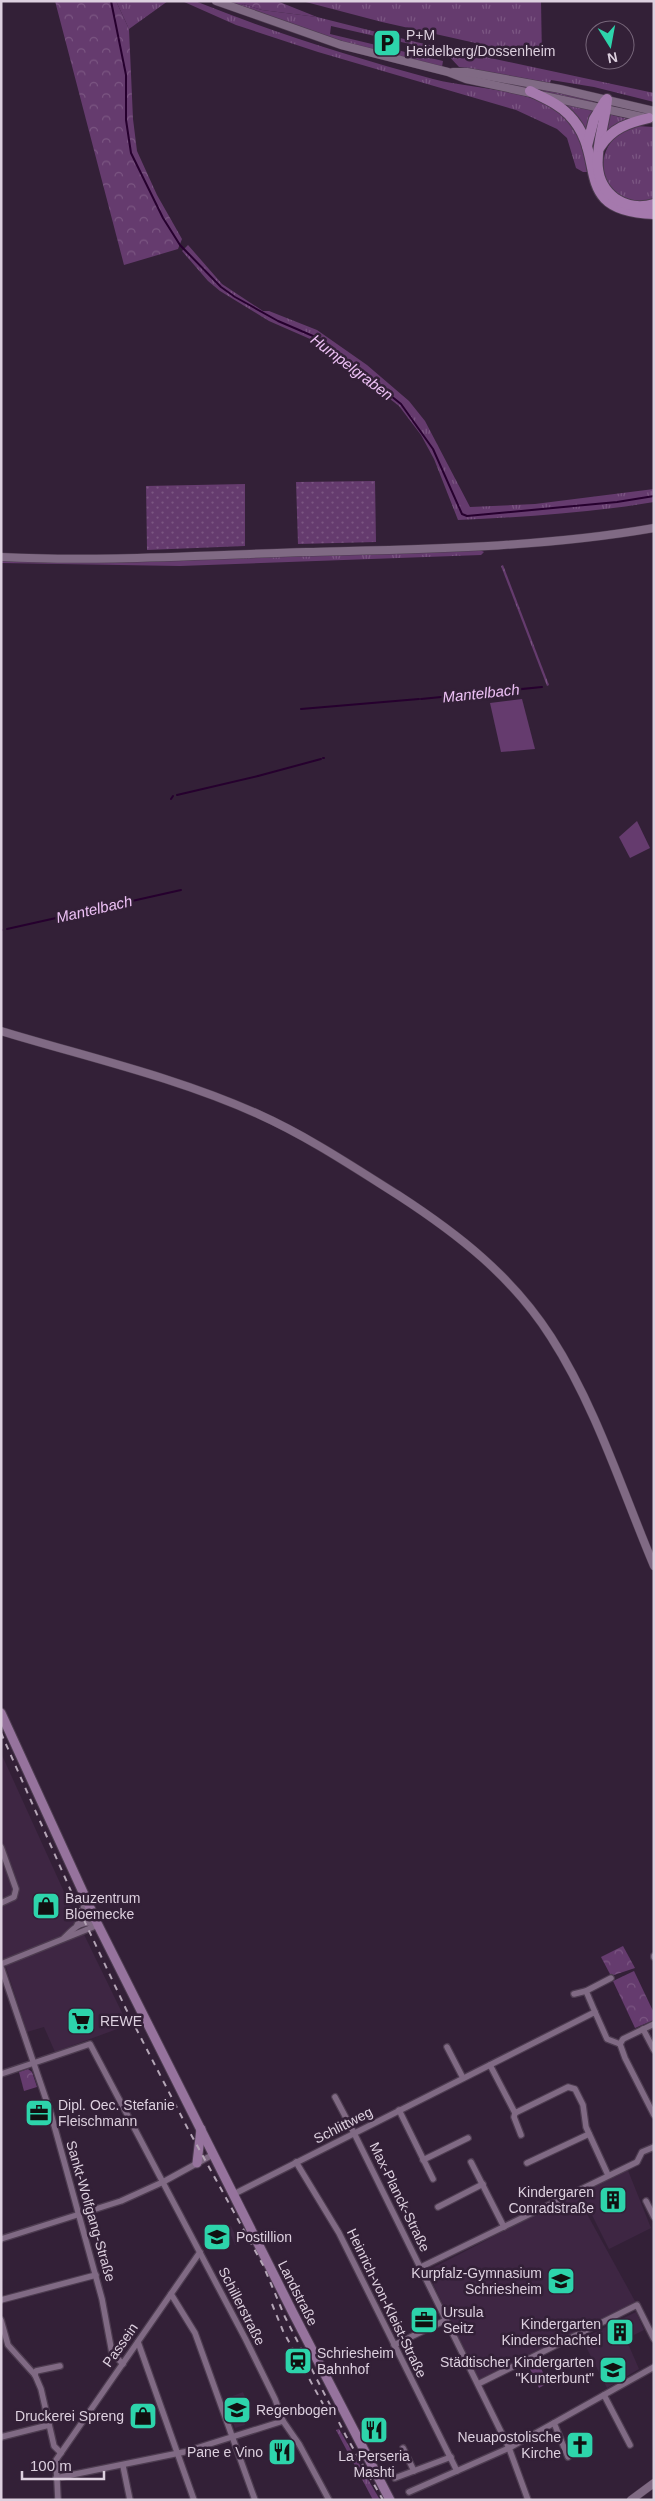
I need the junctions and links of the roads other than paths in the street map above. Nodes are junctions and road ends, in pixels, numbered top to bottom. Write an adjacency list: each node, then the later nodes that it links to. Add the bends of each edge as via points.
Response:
1 (216, 1): 2 (street, via 341,45)
2 (448, 72): 3 (street, via 466,79); 4 (street, via 476,74)
3 (530, 91): 4 (street); 6 (highway, via 569,114)
4 (605, 105): 5 (street); 6 (highway, via 590,128); 7 (highway)
5 (652, 116): 7 (highway, via 614,130)
6 (587, 146): 9 (highway, via 597,188 608,203 628,212)
7 (598, 150): 8 (highway, via 598,170 607,190 624,203 635,206)
8 (654, 204)
9 (654, 214)
10 (654, 528): 11 (street, via 584,538 466,548 112,559)
11 (1, 557)
12 (1, 1031): 13 (street, via 188,1087 260,1114 343,1160 428,1214 474,1248 524,1299 563,1356 592,1414)
13 (654, 1566)
14 (1, 1713): 16 (main road, Landstraße)
15 (1, 1847): 17 (street, via 16,1889 14,1897)
16 (85, 1899): 18 (main road, Landstraße); 19 (street, via 82,1916)
17 (1, 1903)
18 (98, 1925): 19 (street, via 89,1922); 20 (street); 39 (main road, Landstraße)
19 (76, 1926): 20 (street)
20 (62, 1940): 21 (street)
21 (1, 1966): 31 (street, Sankt-Wolfgang-Straße)
22 (611, 1978): 23 (street)
23 (586, 1991): 24 (street); 25 (street)
24 (574, 1994)
25 (594, 2012): 28 (street, via 607,2039); 32 (street, Schlittweg)
26 (654, 2024): 27 (street)
27 (643, 2029): 28 (street, via 623,2039); 30 (street)
28 (620, 2044): 38 (street)
29 (447, 2047): 34 (street)
30 (654, 2050)
31 (34, 2063): 33 (street); 53 (street, Schillerstraße, via 90,2044); 58 (street, Sankt-Wolfgang-Straße)
32 (490, 2065): 34 (street, Schlittweg); 37 (street)
33 (1, 2074)
34 (463, 2078): 36 (street, Schlittweg)
35 (334, 2097): 40 (street, Max-Planck-Straße)
36 (399, 2110): 40 (street, Schlittweg); 46 (street)
37 (515, 2113): 41 (street, via 568,2086 575,2089 583,2105); 42 (street)
38 (654, 2114)
39 (201, 2128): 45 (main road, Landstraße); 49 (main road)
40 (354, 2133): 47 (street, Schlittweg); 63 (street, Max-Planck-Straße)
41 (589, 2134): 50 (street); 51 (street)
42 (521, 2135)
43 (468, 2138): 46 (street)
44 (654, 2146): 51 (street, via 641,2153 638,2162)
45 (214, 2154): 49 (street); 55 (main road, Landstraße)
46 (424, 2160): 52 (street)
47 (296, 2162): 55 (street, Schlittweg); 73 (street, Heinrich-von-Kleist-Straße, via 339,2233)
48 (471, 2162): 54 (street)
49 (197, 2163): 53 (street)
50 (527, 2163)
51 (608, 2175): 60 (street)
52 (433, 2179)
53 (163, 2182): 58 (street); 62 (street, Schillerstraße)
54 (483, 2184): 57 (street); 60 (street)
55 (234, 2194): 106 (main road, Landstraße)
56 (646, 2202): 59 (street)
57 (438, 2207)
58 (80, 2215): 61 (street); 64 (street, Sankt-Wolfgang-Straße)
59 (654, 2217)
60 (504, 2227): 63 (street)
61 (1, 2238)
62 (200, 2252): 65 (street, Passein); 81 (street, Schillerstraße, via 276,2399)
63 (421, 2267): 68 (street, Max-Planck-Straße)
64 (96, 2274): 66 (street); 75 (street, Sankt-Wolfgang-Straße, via 112,2353)
65 (171, 2294): 71 (street, Passein); 85 (street, via 195,2334)
66 (1, 2300)
67 (1, 2320): 72 (street)
68 (446, 2320): 73 (street); 79 (street, Max-Planck-Straße)
69 (652, 2331): 70 (street); 79 (street, via 637,2305)
70 (654, 2339)
71 (138, 2342): 75 (street, Passein); 90 (street)
72 (8, 2345): 74 (street); 78 (street)
73 (394, 2345): 91 (street, Heinrich-von-Kleist-Straße)
74 (1, 2346)
75 (123, 2364): 89 (street, Passein)
76 (60, 2366): 78 (street)
77 (654, 2368): 80 (street)
78 (35, 2375): 83 (street)
79 (478, 2384): 88 (street, Max-Planck-Straße)
80 (604, 2395): 82 (street); 86 (street)
81 (283, 2421): 85 (street); 105 (street, Schillerstraße)
82 (554, 2423): 88 (street); 92 (street)
83 (49, 2425): 84 (street); 89 (street, via 55,2448)
84 (1, 2437)
85 (233, 2437): 90 (street); 104 (street)
86 (630, 2445)
87 (403, 2448): 94 (street)
88 (509, 2448): 95 (street); 107 (street, Max-Planck-Straße)
89 (61, 2453): 96 (street, via 55,2464)
90 (178, 2454): 93 (street); 103 (street)
91 (451, 2457): 94 (street); 95 (street, Heinrich-von-Kleist-Straße)
92 (568, 2457)
93 (123, 2466): 96 (street); 102 (street)
94 (414, 2471): 97 (street)
95 (457, 2471): 99 (street)
96 (56, 2478): 101 (street)
97 (395, 2478)
98 (654, 2483): 100 (street)
99 (409, 2492)
100 (632, 2499)
101 (58, 2500)
102 (130, 2500)
103 (194, 2500)
104 (255, 2500)
105 (329, 2500)
106 (390, 2500)
107 (528, 2500)

